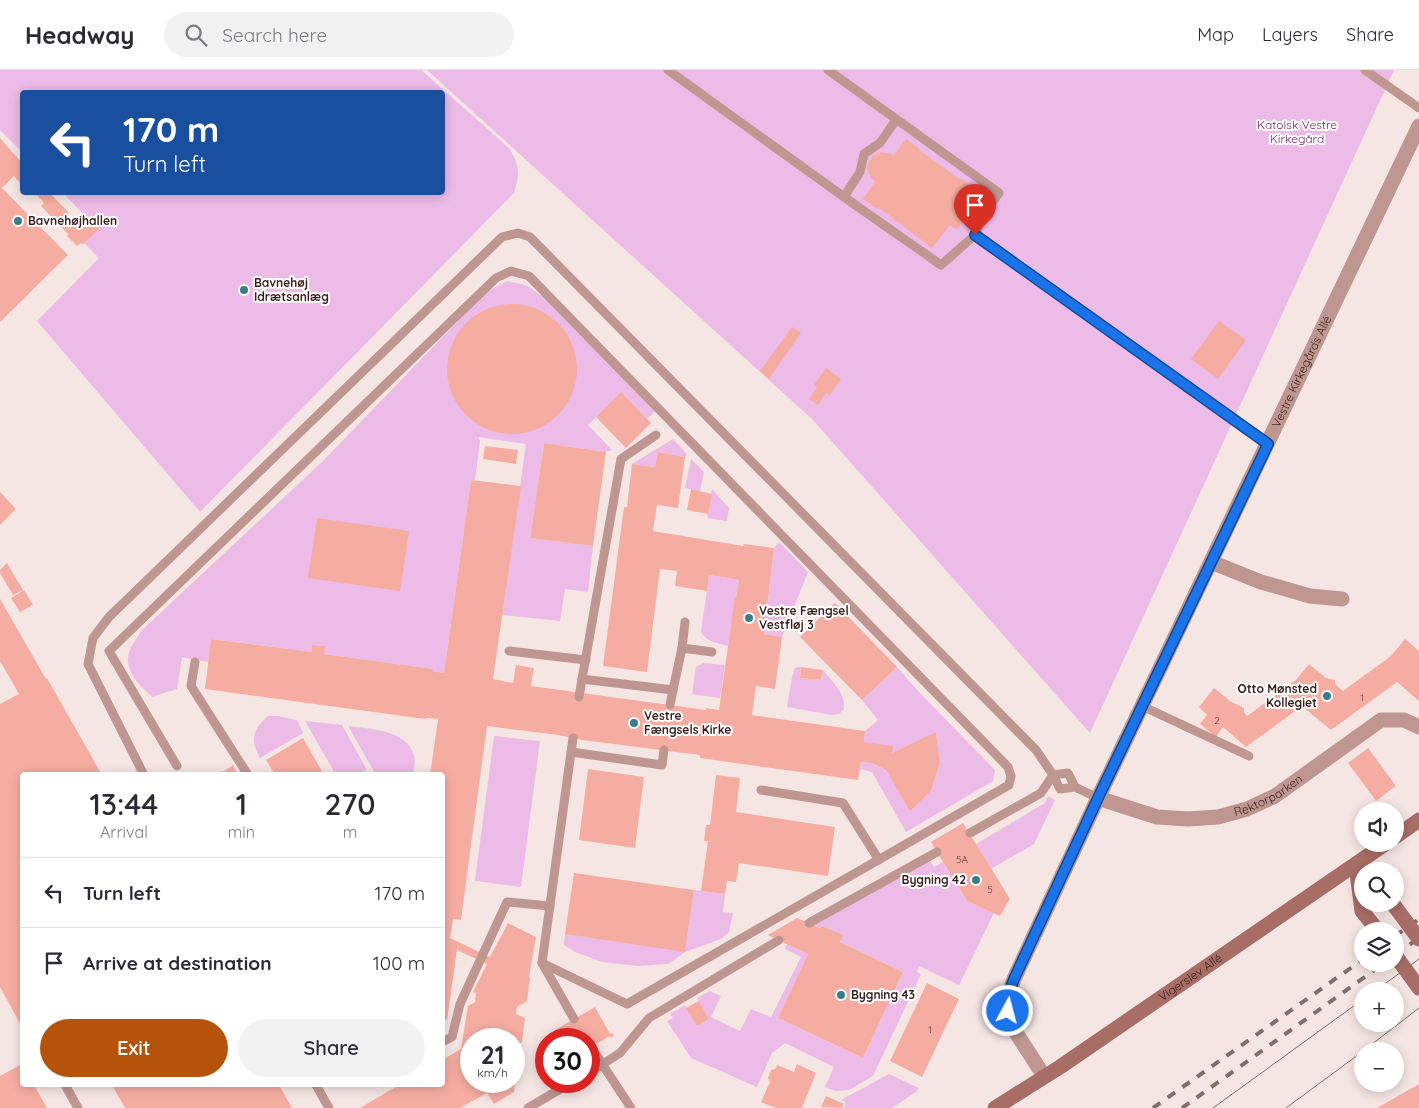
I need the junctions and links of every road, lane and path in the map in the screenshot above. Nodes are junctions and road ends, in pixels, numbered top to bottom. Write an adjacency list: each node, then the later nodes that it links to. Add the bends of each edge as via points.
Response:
1 (668, 70): 7 (lane)
2 (828, 70): 5 (lane)
3 (1365, 70): 4 (lane)
4 (1419, 108)
5 (896, 120): 7 (lane, via 880,142 864,154 860,172); 8 (lane, via 999,193 982,216)
6 (1419, 126): 10 (street, Vestre Kirkegårds Allé)
7 (844, 198): 8 (lane, via 941,265)
8 (975, 235): 10 (lane)
9 (656, 435): 17 (lane, via 621,459)
10 (1268, 444): 11 (street, Vestre Kirkegårds Allé)
11 (1211, 562): 12 (street, via 1261,582 1310,596); 23 (street, Vestre Kirkegårds Allé)
12 (1342, 599)
13 (685, 622): 14 (lane)
14 (682, 648): 16 (lane); 20 (lane)
15 (509, 651): 17 (lane)
16 (712, 652)
17 (586, 660): 19 (lane)
18 (195, 662): 31 (lane, via 191,686)
19 (582, 679): 20 (lane); 21 (lane)
20 (673, 690): 22 (lane)
21 (579, 697)
22 (670, 705)
23 (1142, 706): 28 (lane); 35 (street, Vestre Kirkegårds Allé)
24 (1419, 727): 35 (street, Rektorparken, via 1404,720 1381,720 1275,796 1247,809 1218,817 1188,820 1157,817)
25 (573, 738): 27 (lane)
26 (664, 750): 27 (lane, via 662,766)
27 (571, 752): 44 (lane)
28 (1249, 756)
29 (177, 766): 41 (lane, via 109,651 496,278 511,271 529,276 1008,767 1010,785)
30 (142, 772): 32 (lane, via 88,664 93,638 109,618 494,244 502,237 518,233 530,237 988,700 1036,750)
31 (246, 772)
32 (1053, 775): 33 (lane, via 1068,773); 33 (lane, via 1060,789); 38 (lane, via 1041,793)
33 (1075, 787): 35 (lane)
34 (760, 790): 41 (lane, via 843,803)
35 (1098, 798): 58 (street, Vestre Kirkegårds Allé, via 1006,1001 1009,1022)
36 (1419, 820): 37 (street)
37 (1404, 831)
38 (970, 833)
39 (937, 852): 48 (lane)
40 (1376, 852): 42 (street, Vigerslev Allé)
41 (879, 860): 51 (lane, via 627,1004)
42 (1366, 862)
43 (1354, 871): 58 (street, Vigerslev Allé)
44 (550, 906): 51 (lane); 55 (lane, via 507,902 460,1004 452,1037)
45 (1363, 912): 47 (street)
46 (1399, 912): 49 (street, bridge)
47 (1371, 922)
48 (809, 923)
49 (1419, 939)
50 (779, 940): 57 (lane, via 649,1018 620,1053)
51 (542, 963): 54 (lane)
52 (1404, 967): 53 (street, bridge)
53 (1419, 988)
54 (574, 1019)
55 (445, 1040)
56 (600, 1062): 57 (lane)
57 (602, 1065): 65 (lane)
58 (1044, 1076): 66 (street, Vigerslev Allé)
59 (66, 1087): 62 (lane)
60 (317, 1087): 63 (lane)
61 (554, 1093): 64 (lane)
62 (78, 1108)
63 (329, 1108)
64 (528, 1108)
65 (631, 1108)
66 (995, 1108)

